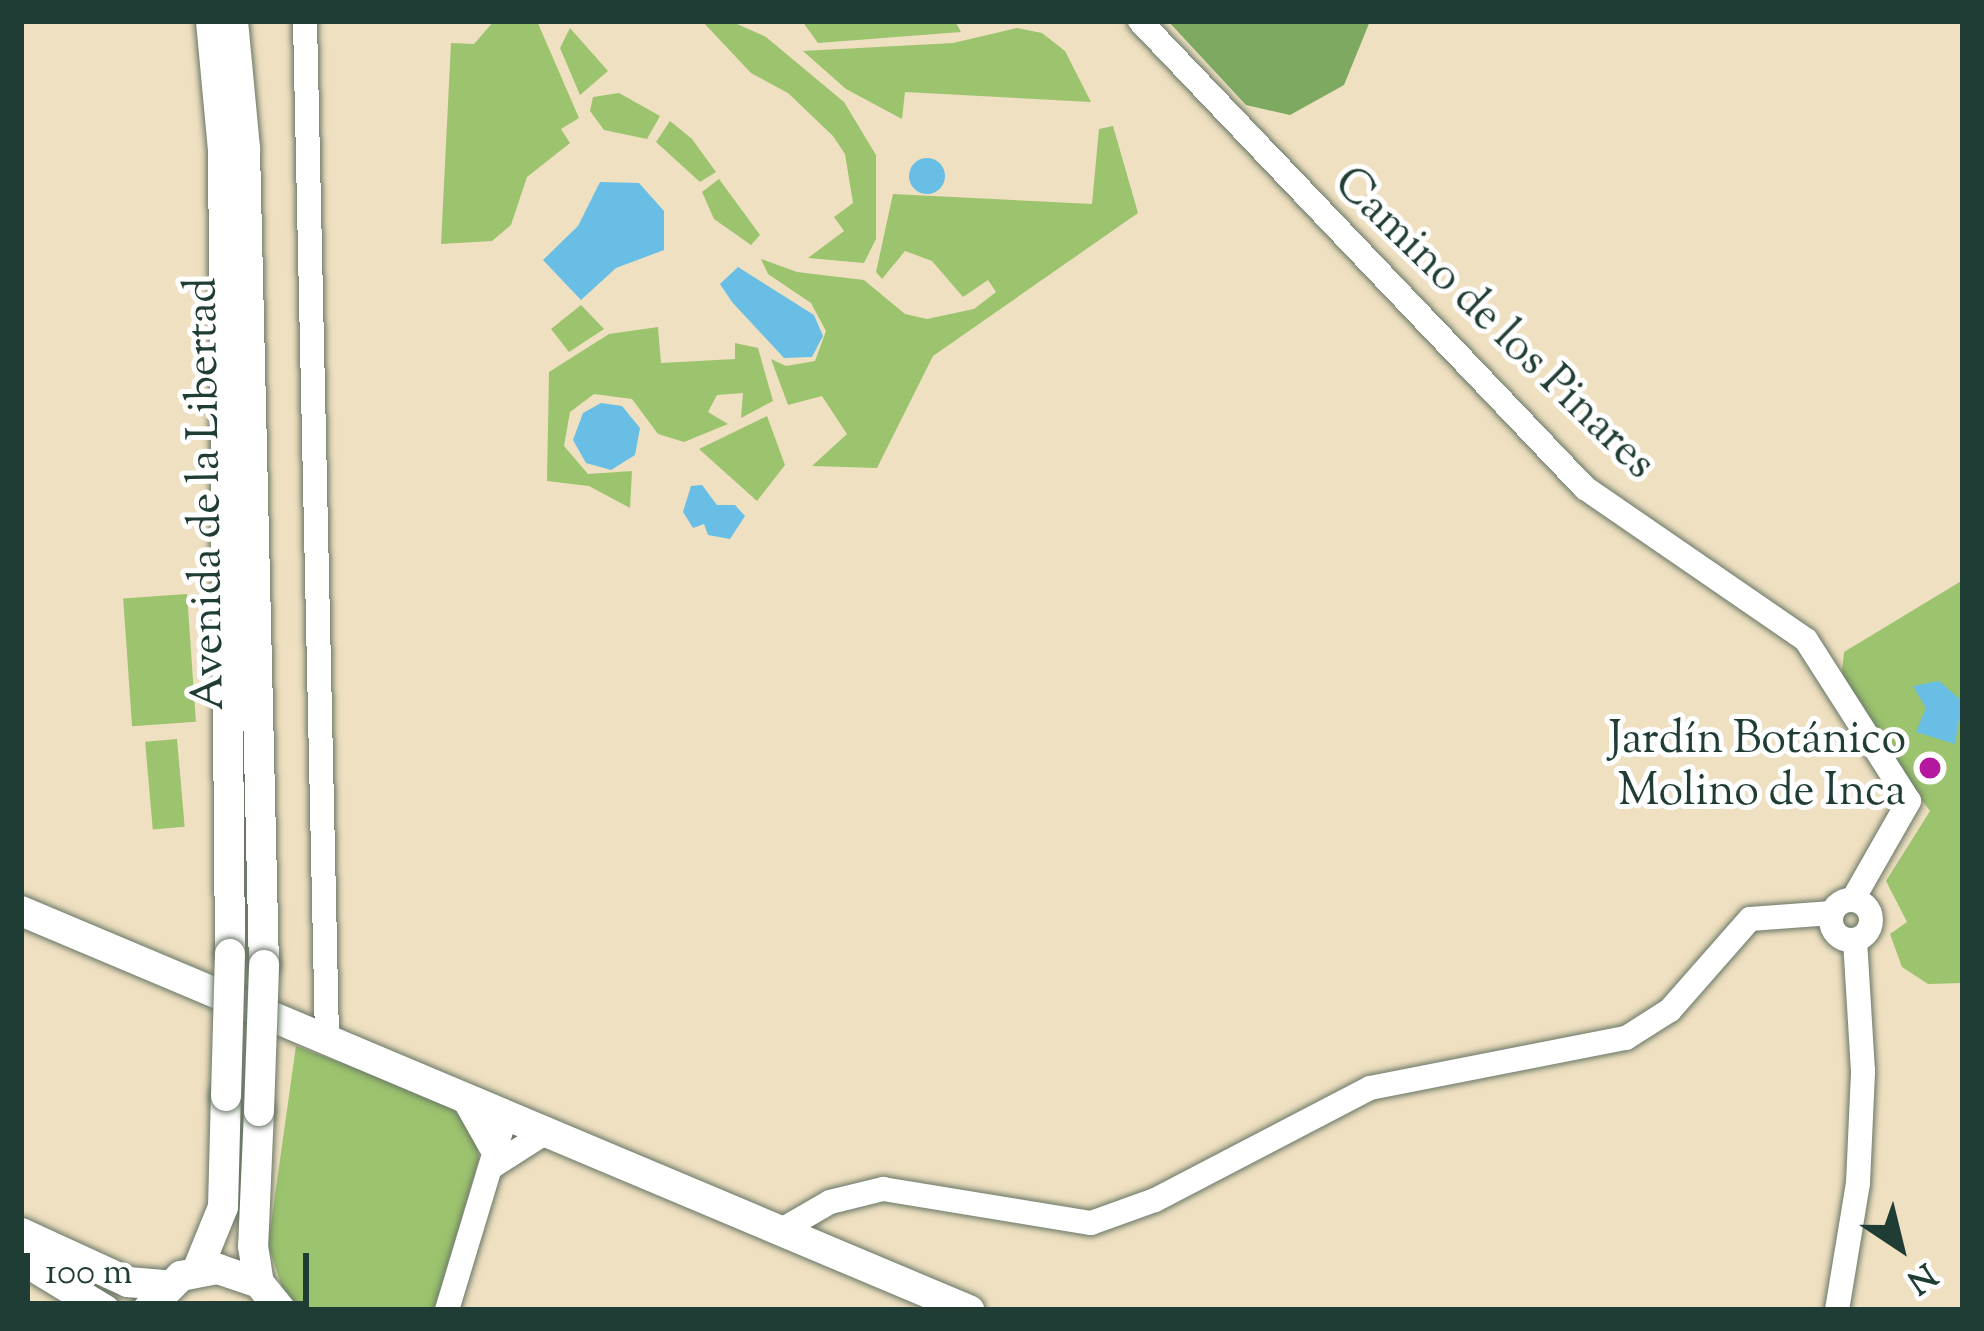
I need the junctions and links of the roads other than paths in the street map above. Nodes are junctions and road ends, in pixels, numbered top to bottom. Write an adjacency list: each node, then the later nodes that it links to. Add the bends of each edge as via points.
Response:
1 (211, 21): 15 (main road, Avenida de la Libertad, bridge, via 223,150 230,954 223,1207)
2 (233, 21): 16 (main road, Avenida de la Libertad, bridge, via 245,149 264,965 253,1246)
3 (305, 21): 7 (street)
4 (1141, 21): 5 (street, Camino de los Pinares, via 1585,488 1807,640 1909,800)
5 (1843, 906): 12 (street, via 1750,919 1670,1010 1626,1038 1370,1088 1155,1200 1091,1223 883,1189 830,1202); 23 (street, via 1872,922 1855,940 1863,1071 1858,1184)
6 (29, 920): 7 (main road, via 118,949 207,995)
7 (327, 1041): 8 (main road)
8 (462, 1096): 9 (main road); 11 (street)
9 (506, 1114): 10 (main road); 11 (street)
10 (546, 1132): 11 (street); 12 (main road)
11 (491, 1159): 21 (street)
12 (780, 1231): 22 (main road)
13 (21, 1233): 17 (main road, via 128,1282)
14 (21, 1259): 18 (main road)
15 (196, 1270): 16 (main road); 17 (main road)
16 (260, 1283): 20 (main road)
17 (166, 1285): 19 (main road)
18 (105, 1310)
19 (147, 1310)
20 (281, 1310)
21 (447, 1310)
22 (969, 1310)
23 (1838, 1310)

